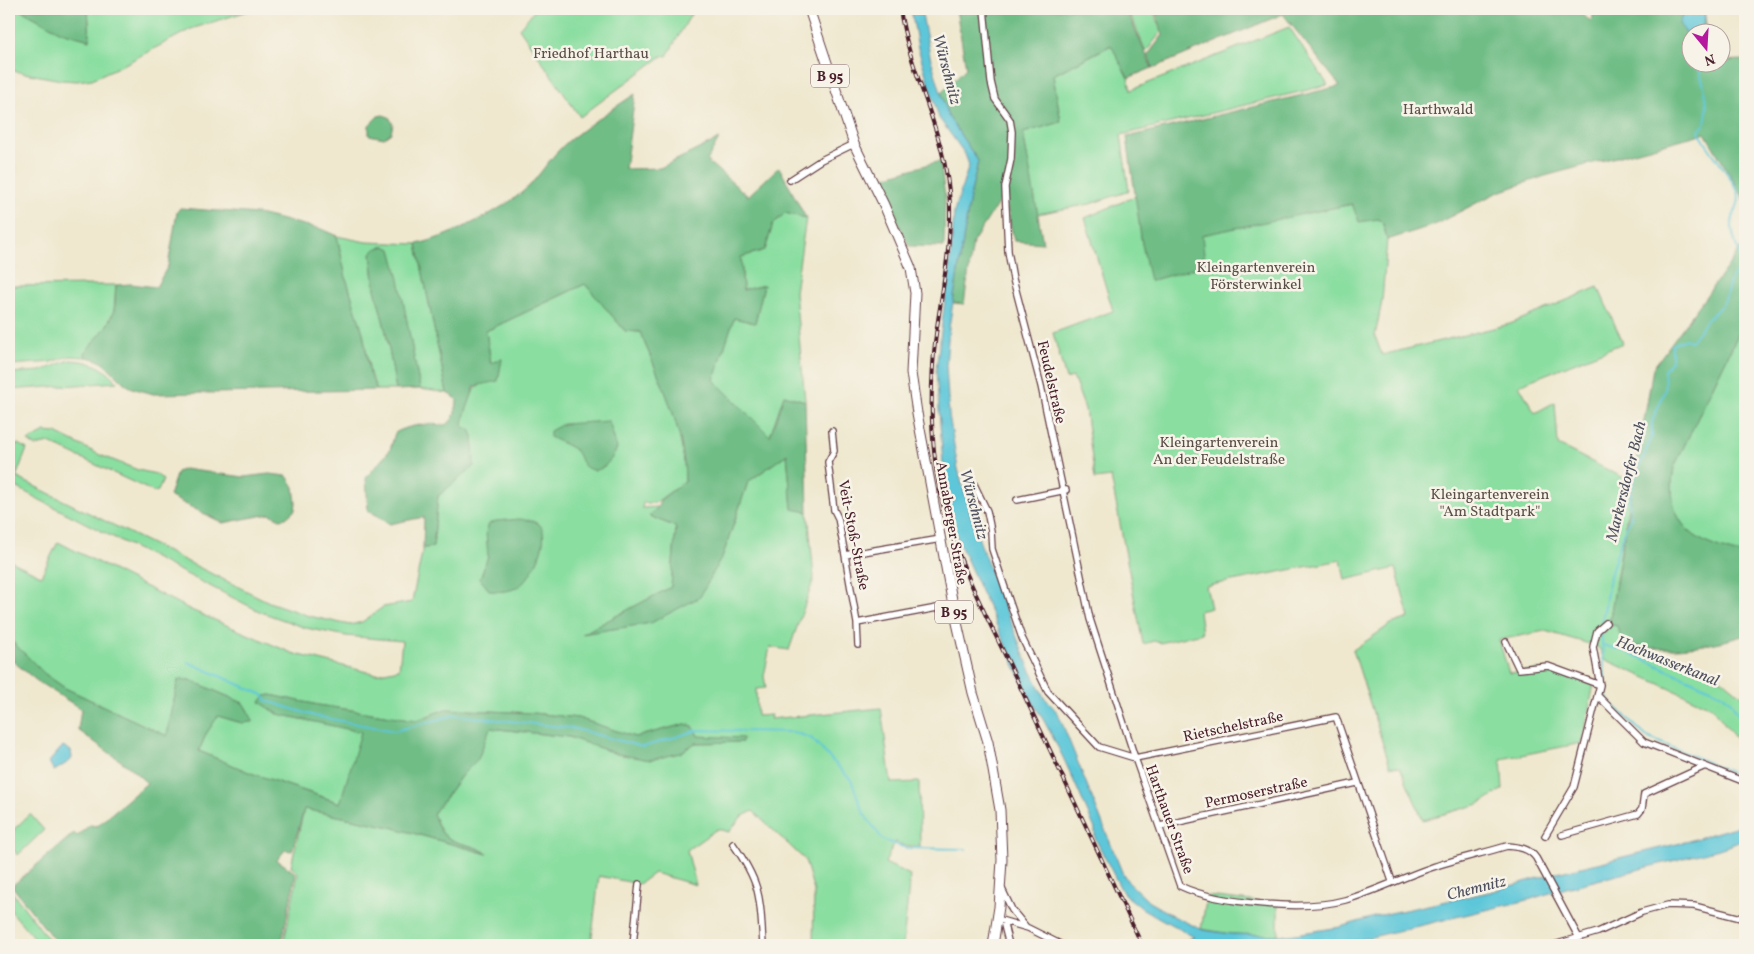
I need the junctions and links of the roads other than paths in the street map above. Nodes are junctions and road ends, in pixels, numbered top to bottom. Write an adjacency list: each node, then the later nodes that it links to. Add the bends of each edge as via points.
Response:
1 (809, 9): 3 (main road, Annaberger Straße / B 95)
2 (984, 9): 7 (street, Feudelstraße, via 991,82 995,99 1010,120 1012,132 1005,187 1009,258)
3 (854, 144): 4 (street); 9 (main road, Annaberger Straße / B 95, via 911,268 915,293 911,373)
4 (790, 180)
5 (832, 431): 10 (street, Veit-Stoß-Straße, via 834,451 828,462 834,510)
6 (972, 480): 18 (street, Harthauer Straße, via 987,511 992,549 1010,603 1026,647 1048,692 1099,747)
7 (1065, 490): 8 (street); 18 (street, Feudelstraße, via 1090,618)
8 (1017, 500)
9 (941, 539): 10 (street); 11 (main road, Annaberger Straße / B 95)
10 (845, 555): 12 (street, Veit-Stoß-Straße)
11 (953, 605): 12 (street); 28 (main road, Annaberger Straße / B 95, via 995,774 1000,814)
12 (857, 623): 15 (street, Veit-Stoß-Straße)
13 (1606, 623): 16 (street, via 1598,631 1593,647)
14 (1506, 642): 16 (street, via 1519,668 1548,666)
15 (858, 645)
16 (1600, 685): 17 (street)
17 (1598, 696): 19 (street, via 1644,742); 24 (street, via 1574,787)
18 (1135, 758): 21 (street, Rietschelstraße, via 1336,717); 22 (street, Harthauer Straße)
19 (1703, 767): 20 (street); 23 (street, via 1644,794 1638,814)
20 (1745, 782)
21 (1357, 783): 22 (street, Permoserstraße); 26 (street)
22 (1160, 826): 26 (street, Harthauer Straße, via 1180,886 1207,896 1251,902 1321,904 1344,900)
23 (1562, 835)
24 (1545, 836)
25 (733, 844): 34 (street, via 755,878 761,902)
26 (1392, 882): 32 (street, Harthauer Straße, via 1507,846 1531,851 1544,869)
27 (639, 884): 33 (street)
28 (1000, 885): 30 (main road, Annaberger Straße / B 95); 31 (street, via 1012,910)
29 (1745, 919): 32 (street, via 1694,906 1668,905)
30 (1000, 920): 31 (street); 35 (main road, Annaberger Straße / B 95); 36 (street)
31 (1028, 928): 37 (street)
32 (1579, 938): 38 (street)
33 (633, 945)
34 (763, 945)
35 (992, 945)
36 (1009, 945)
37 (1062, 945)
38 (1554, 945)

